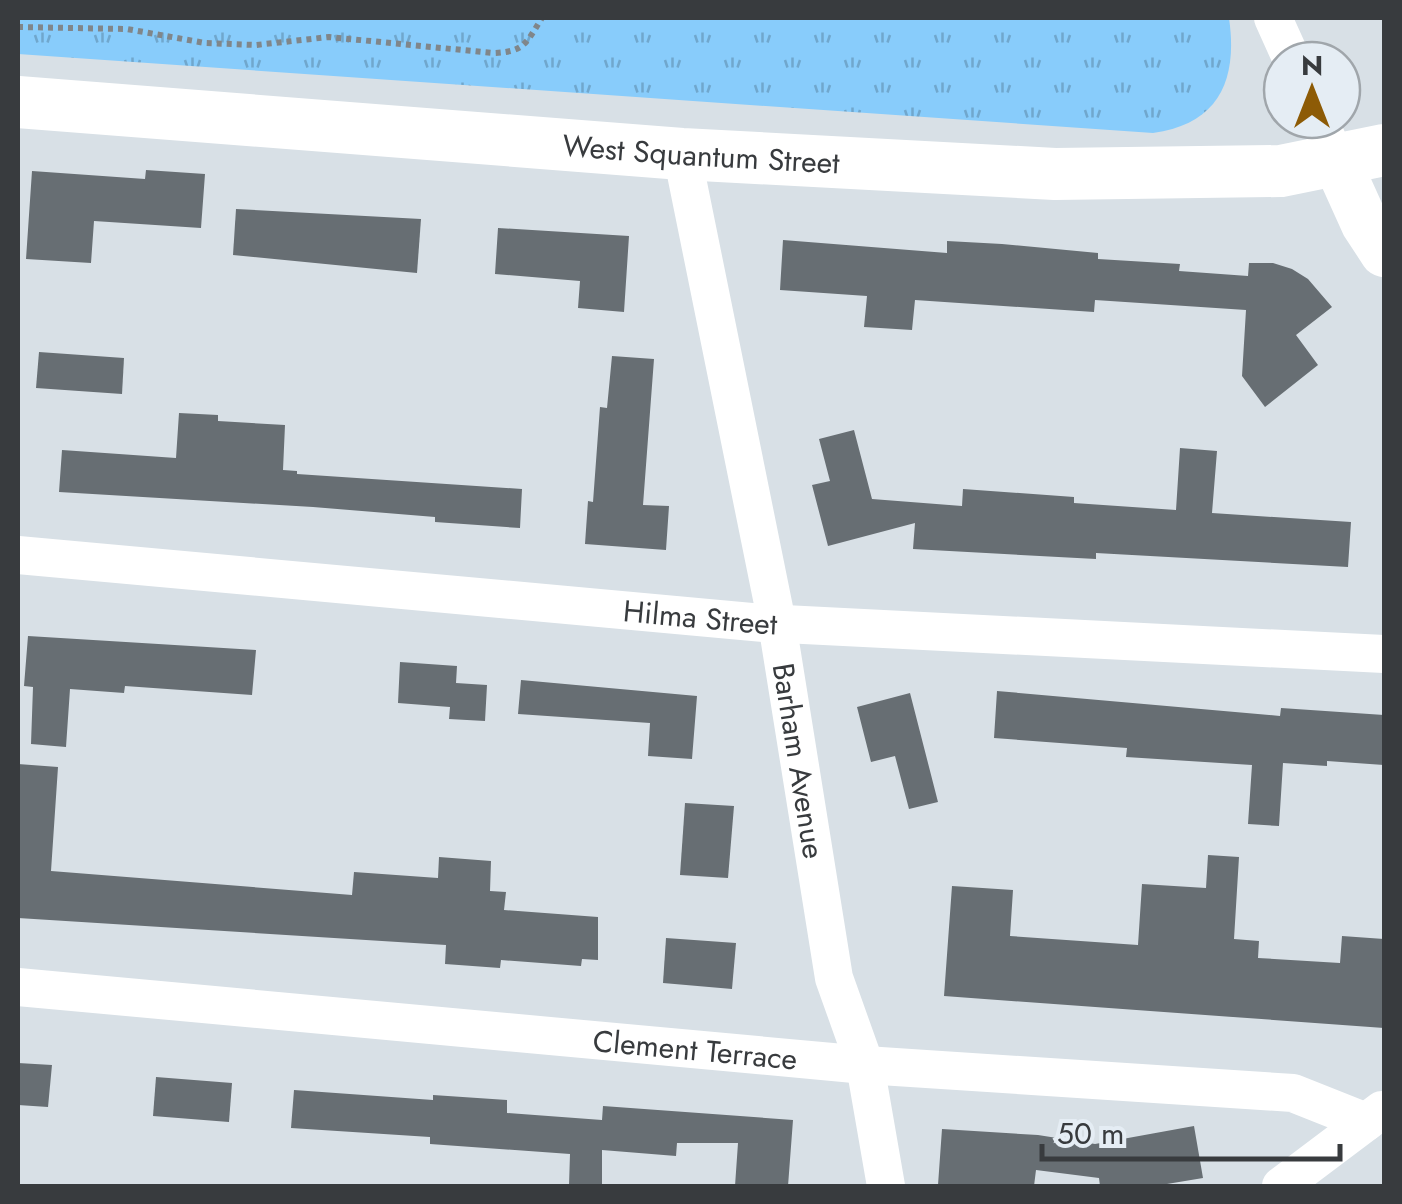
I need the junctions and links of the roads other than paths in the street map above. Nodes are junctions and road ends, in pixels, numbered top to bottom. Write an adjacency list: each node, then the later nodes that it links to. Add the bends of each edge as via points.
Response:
1 (18, 102): 3 (main road, West Squantum Street)
2 (1347, 144): 3 (main road, West Squantum Street, via 1248,173 1096,175); 4 (street, via 1360,214)
3 (682, 154): 6 (street, Barham Avenue)
4 (1384, 253)
5 (18, 555): 6 (street, Hilma Street)
6 (776, 623): 7 (street, Hilma Street); 9 (street, Barham Avenue, via 834,978)
7 (1384, 654)
8 (18, 987): 9 (street, Clement Terrace)
9 (865, 1066): 10 (street, Clement Terrace, via 1293,1093); 11 (street, Barham Avenue)
10 (1376, 1115): 12 (street)
11 (886, 1186)
12 (1280, 1186)

